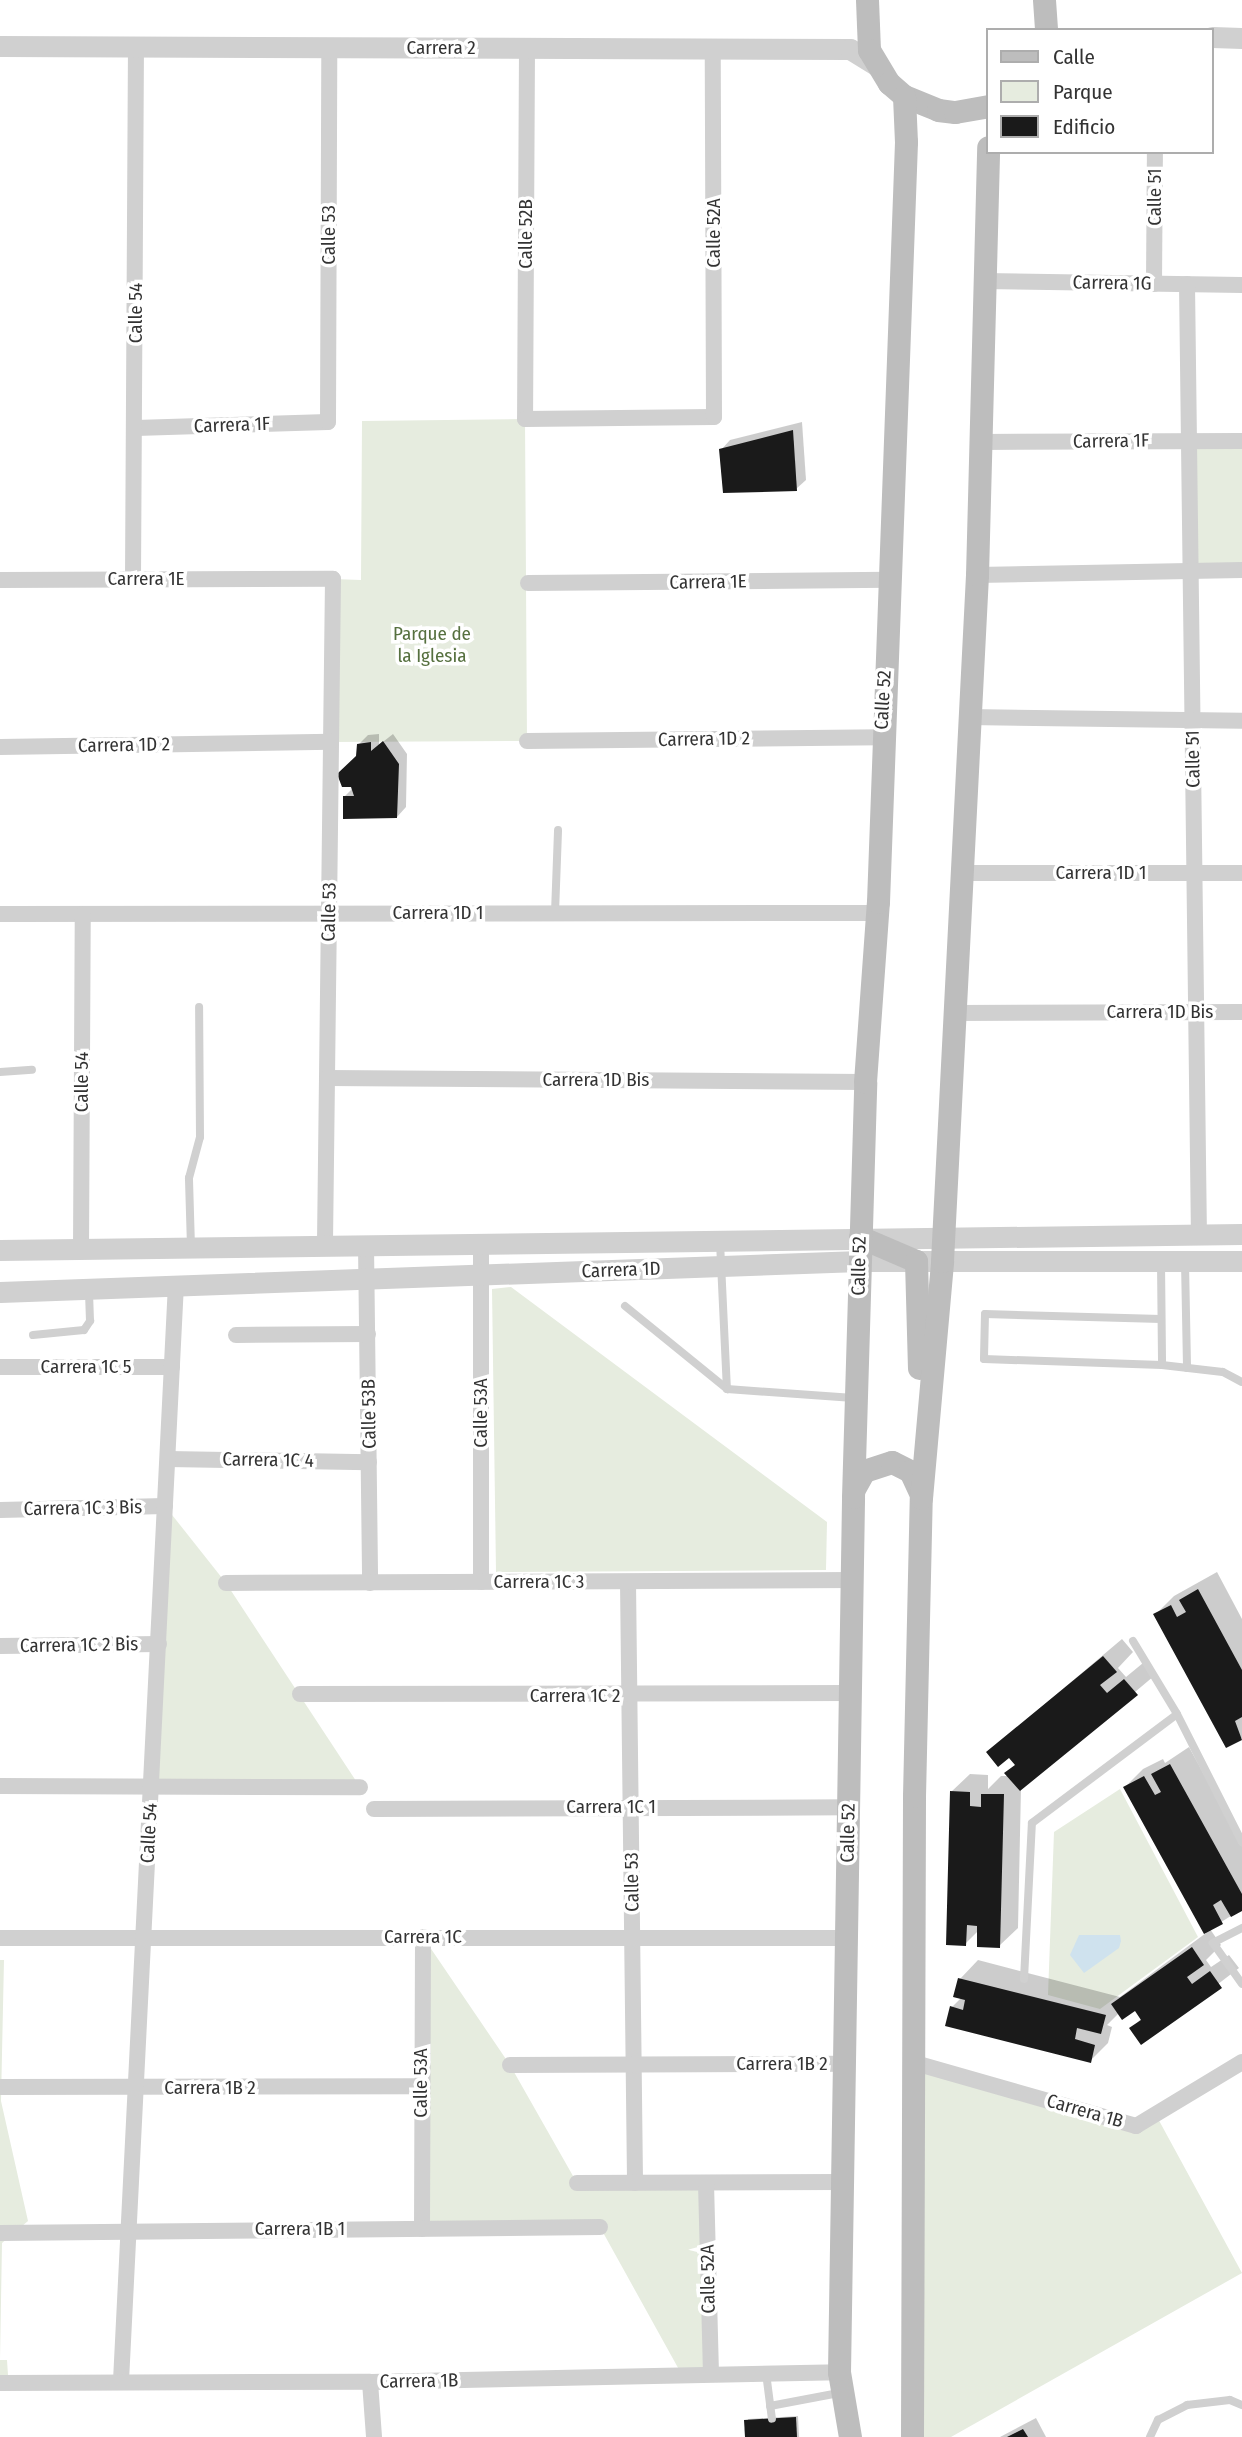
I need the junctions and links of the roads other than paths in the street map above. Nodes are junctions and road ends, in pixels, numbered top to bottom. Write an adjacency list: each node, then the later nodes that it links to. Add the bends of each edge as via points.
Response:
1 (867, 0): 11 (main road, via 865,32)
2 (1045, 0): 3 (main road)
3 (1046, 28)
4 (1214, 37): 5 (street)
5 (1242, 38)
6 (0, 46): 7 (street, Carrera 2)
7 (136, 47): 8 (street, Carrera 2); 22 (street, Calle 54)
8 (329, 47): 9 (street, Carrera 2); 21 (street, Calle 53)
9 (527, 48): 10 (street, Carrera 2); 20 (street, Calle 52B, via 525,419)
10 (713, 48): 11 (street, Carrera 2, via 850,48); 20 (street, Calle 52A)
11 (877, 66): 12 (main road)
12 (904, 96): 13 (main road, via 955,112); 32 (main road, Calle 52)
13 (986, 106)
14 (988, 154): 16 (main road)
15 (1155, 154): 17 (street, Calle 51)
16 (982, 281): 17 (street, Carrera 1G); 25 (main road)
17 (1154, 284): 18 (street, Carrera 1G)
18 (1187, 284): 19 (street, Carrera 1G); 23 (street, Calle 51)
19 (1242, 285)
20 (714, 417)
21 (328, 422): 22 (street, Carrera 1F)
22 (136, 428): 29 (street, Calle 54)
23 (1189, 440): 24 (street, Carrera 1F); 25 (street, Carrera 1F); 27 (street, Calle 51)
24 (1242, 441)
25 (980, 442): 28 (main road)
26 (1242, 570): 27 (street)
27 (1191, 572): 28 (street); 35 (street, Calle 51)
28 (977, 575): 34 (main road)
29 (133, 579): 30 (street, Carrera 1E); 31 (street, Carrera 1E)
30 (333, 579): 38 (street, Calle 53)
31 (0, 580)
32 (889, 580): 33 (street, Carrera 1E); 37 (main road, Calle 52)
33 (528, 583)
34 (968, 717): 35 (street); 42 (main road)
35 (1192, 720): 36 (street); 43 (street, Calle 51)
36 (1242, 721)
37 (881, 737): 39 (street, Carrera 1D 2); 45 (main road, Calle 52)
38 (331, 741): 40 (street, Carrera 1D 2); 48 (street, Calle 53)
39 (527, 741)
40 (0, 747)
41 (558, 830): 49 (lane)
42 (959, 873): 43 (street, Carrera 1D 1); 53 (main road)
43 (1195, 873): 44 (street, Carrera 1D 1); 51 (street, Calle 51)
44 (1242, 873)
45 (877, 913): 49 (street, Carrera 1D 1); 57 (main road, Calle 52)
46 (0, 914): 47 (street, Carrera 1D 1)
47 (83, 914): 48 (street, Carrera 1D 1); 68 (street, Calle 54)
48 (329, 914): 49 (street, Carrera 1D 1); 56 (street, Calle 53)
49 (555, 914)
50 (199, 1007): 66 (lane, via 200,1137 189,1178)
51 (1196, 1012): 52 (street, Carrera 1D Bis); 53 (street, Carrera 1D Bis); 58 (street, Calle 51)
52 (1242, 1012)
53 (953, 1013): 60 (main road)
54 (32, 1070): 55 (lane)
55 (0, 1072)
56 (327, 1078): 57 (street, Carrera 1D Bis); 65 (street, Calle 53)
57 (865, 1082): 61 (main road, Calle 52)
58 (1199, 1234): 59 (street, Carrera 1D); 60 (street, Carrera 1D)
59 (1242, 1234)
60 (943, 1235): 61 (street, Carrera 1D); 71 (main road)
61 (860, 1237): 62 (street, Carrera 1D); 69 (main road, Calle 52); 70 (main road)
62 (720, 1239): 63 (street, Carrera 1D); 75 (lane)
63 (481, 1243): 64 (street, Carrera 1D); 76 (street, Calle 53A)
64 (366, 1245): 65 (street, Carrera 1D); 77 (street, Calle 53B)
65 (326, 1246): 66 (street, Carrera 1D)
66 (191, 1248): 68 (street, Carrera 1D)
67 (0, 1250): 68 (street, Carrera 1D)
68 (81, 1250)
69 (859, 1261): 70 (street, Carrera 1D); 75 (street, Carrera 1D); 92 (main road, Calle 52)
70 (916, 1261): 71 (street, Carrera 1D); 95 (main road)
71 (942, 1261): 72 (street, Carrera 1D); 95 (main road)
72 (1160, 1261): 73 (street, Carrera 1D); 82 (lane)
73 (1185, 1261): 74 (street, Carrera 1D); 89 (lane)
74 (1242, 1261)
75 (721, 1266): 76 (street, Carrera 1D); 91 (lane)
76 (481, 1275): 77 (street, Carrera 1D); 102 (street, Calle 53A)
77 (368, 1279): 78 (street, Carrera 1D); 83 (street, Calle 53B)
78 (176, 1285): 79 (street, Carrera 1D); 88 (street, Calle 54)
79 (89, 1288): 80 (street, Carrera 1D); 84 (lane, via 90,1321 84,1330)
80 (0, 1292)
81 (625, 1306): 91 (lane)
82 (1161, 1319): 86 (lane); 86 (lane, via 985,1314 984,1359)
83 (368, 1334): 85 (street); 94 (street, Calle 53B)
84 (33, 1335)
85 (236, 1335)
86 (1162, 1365): 89 (lane)
87 (0, 1367): 88 (street, Carrera 1C 5)
88 (172, 1367): 93 (street, Calle 54)
89 (1187, 1368): 90 (lane, via 1223,1372)
90 (1242, 1382)
91 (727, 1389): 92 (lane)
92 (857, 1398): 96 (main road, Calle 52)
93 (168, 1459): 94 (street, Carrera 1C 4); 98 (street, Calle 54)
94 (369, 1462): 104 (street, Calle 53B)
95 (923, 1463): 97 (main road)
96 (853, 1497): 97 (main road, via 864,1471 882,1462 910,1471); 100 (main road, Calle 52)
97 (921, 1498): 128 (main road, via 914,1796)
98 (165, 1506): 99 (street, Carrera 1C 3 Bis); 106 (street, Calle 54)
99 (0, 1510)
100 (852, 1580): 101 (street, Carrera 1C 3); 108 (main road, Calle 52)
101 (628, 1581): 102 (street, Carrera 1C 3); 110 (street, Calle 53)
102 (481, 1582): 104 (street, Carrera 1C 3)
103 (226, 1583): 104 (street, Carrera 1C 3)
104 (370, 1583)
105 (1133, 1641): 111 (lane)
106 (159, 1644): 107 (street, Carrera 1C 2 Bis); 112 (street, Calle 54)
107 (0, 1646)
108 (850, 1693): 110 (street, Carrera 1C 2); 116 (main road, Calle 52)
109 (300, 1695): 110 (street, Carrera 1C 2)
110 (630, 1696): 115 (street, Calle 53)
111 (1177, 1714): 118 (lane); 125 (lane, via 1032,1823)
112 (152, 1785): 113 (street); 114 (street); 121 (street, Calle 54)
113 (0, 1786)
114 (360, 1787)
115 (631, 1807): 116 (street, Carrera 1C 1); 117 (street, Carrera 1C 1); 120 (street, Calle 53)
116 (848, 1807): 124 (main road, Calle 52)
117 (374, 1809)
118 (1242, 1842)
119 (1242, 1928): 126 (lane, via 1213,1943)
120 (634, 1935): 122 (street, Carrera 1C); 124 (street, Carrera 1C); 131 (street, Calle 53)
121 (143, 1937): 122 (street, Carrera 1C); 123 (street, Carrera 1C); 134 (street, Calle 54)
122 (423, 1937): 133 (street, Calle 53A)
123 (0, 1938)
124 (846, 1938): 129 (main road, Calle 52)
125 (1024, 1979)
126 (1242, 1984)
127 (1242, 2062): 128 (street, Carrera 1B, via 1136,2126)
128 (915, 2063): 154 (main road)
129 (844, 2064): 131 (street, Carrera 1B 2); 135 (main road, Calle 52)
130 (510, 2065): 131 (street, Carrera 1B 2)
131 (634, 2065): 137 (street, Calle 53)
132 (0, 2087): 134 (street, Carrera 1B 2)
133 (421, 2087): 134 (street, Carrera 1B 2); 141 (street, Calle 53A)
134 (136, 2088): 140 (street, Calle 54)
135 (842, 2182): 138 (street); 147 (main road, Calle 52)
136 (578, 2183): 137 (street)
137 (635, 2183): 138 (street)
138 (706, 2183): 144 (street, Calle 52A)
139 (600, 2227): 141 (street, Carrera 1B 1)
140 (128, 2229): 141 (street, Carrera 1B 1); 142 (street, Carrera 1B 1); 145 (street, Calle 54)
141 (422, 2229)
142 (0, 2233)
143 (766, 2373): 144 (street, Carrera 1B); 147 (street, Carrera 1B); 150 (lane)
144 (711, 2374): 146 (street, Carrera 1B)
145 (121, 2381): 146 (street, Carrera 1B); 148 (street, Carrera 1B)
146 (370, 2382): 152 (street)
147 (840, 2382): 150 (lane); 153 (main road, Calle 52)
148 (0, 2383)
149 (1242, 2405): 155 (lane, via 1230,2400 1187,2405 1158,2420)
150 (770, 2406): 151 (lane)
151 (772, 2419)
152 (374, 2437)
153 (850, 2437)
154 (912, 2437)
155 (1150, 2437)

